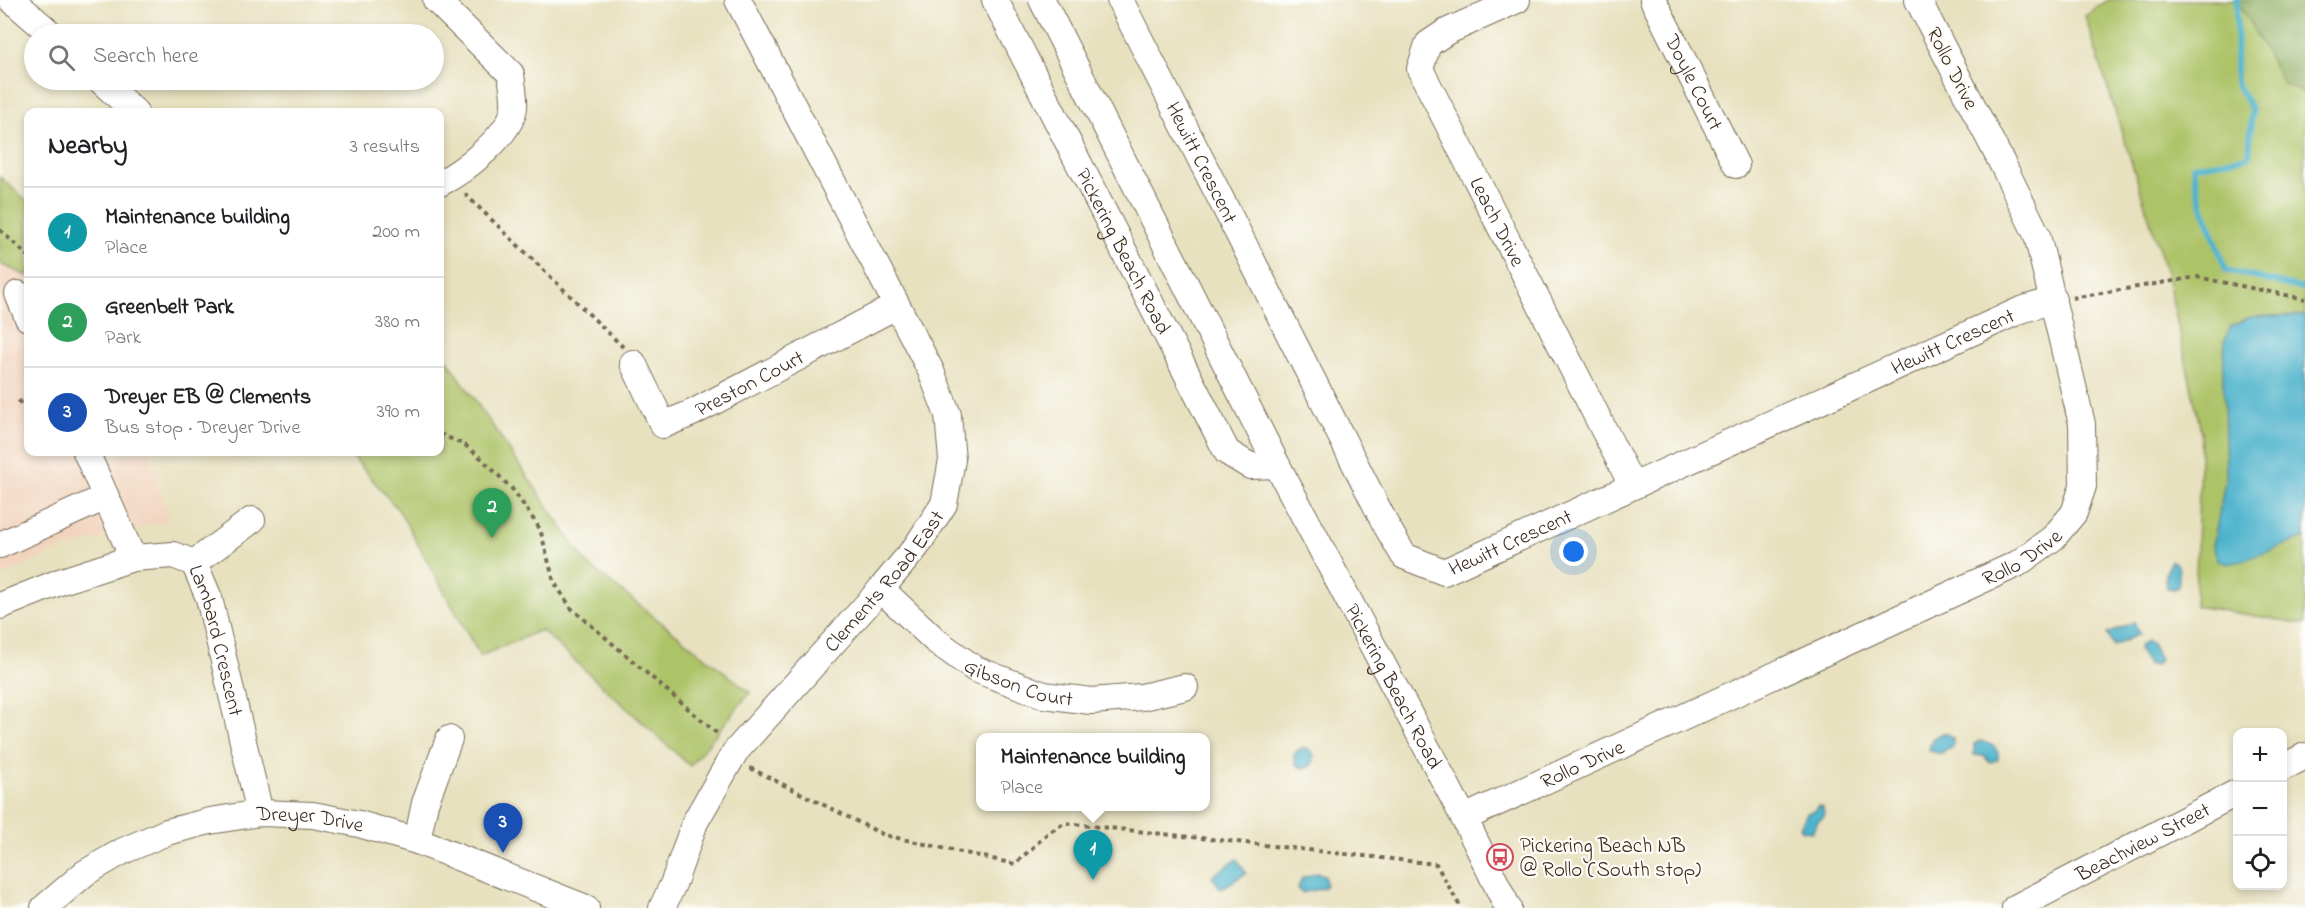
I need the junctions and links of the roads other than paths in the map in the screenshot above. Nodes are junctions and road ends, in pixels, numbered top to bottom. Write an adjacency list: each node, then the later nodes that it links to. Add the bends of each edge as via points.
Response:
1 (12, 0): 10 (street)
2 (436, 0): 14 (street, via 512,74 514,109 504,131 490,146)
3 (738, 0): 17 (street, Clements Road East)
4 (995, 0): 21 (street, Pickering Beach Road, via 1227,452 1250,466)
5 (1042, 0): 21 (street, Pickering Beach Road)
6 (1120, 0): 22 (street, Hewitt Crescent, via 1404,556 1444,572)
7 (1517, 0): 22 (street, Leach Drive, via 1428,44 1420,69)
8 (1653, 0): 13 (street, Doyle Court)
9 (1918, 0): 16 (street, Rollo Drive, via 2037,235)
10 (40, 24)
11 (111, 90): 12 (street)
12 (131, 108)
13 (1736, 165)
14 (444, 181)
15 (18, 294): 18 (street)
16 (2053, 300): 22 (street, Hewitt Crescent, via 2021,310); 36 (street, Rollo Drive, via 2082,424 2084,458 2083,486 2074,513 2053,538 2017,564)
17 (896, 306): 19 (street, Preston Court, via 663,425); 28 (street, Clements Road East, via 931,371 948,414 952,460 944,504)
18 (24, 308)
19 (633, 363)
20 (88, 456): 23 (street)
21 (1278, 465): 36 (street, Pickering Beach Road)
22 (1632, 486)
23 (106, 497): 25 (street); 26 (street)
24 (252, 520): 27 (street)
25 (0, 545)
26 (133, 558): 27 (street, Lambard Crescent, via 172,555); 29 (street, Lambard Crescent)
27 (194, 563): 35 (street, Lambard Crescent, via 209,598)
28 (881, 589): 30 (street, Gibson Court, via 936,641 975,669 1044,694 1091,701 1142,697); 40 (street, Clements Road East, via 735,752 695,822)
29 (0, 606)
30 (1185, 687)
31 (448, 739): 37 (street, via 425,803)
32 (2305, 756): 33 (street)
33 (2287, 766)
34 (2233, 795): 42 (street, Beachview Street)
35 (260, 813): 37 (street, Dreyer Drive, via 313,815); 38 (street, Dreyer Drive, via 166,832 85,873)
36 (1464, 818): 41 (street, Pickering Beach Road)
37 (417, 841): 39 (street, Dreyer Drive)
38 (44, 908)
39 (586, 908)
40 (662, 908)
41 (1508, 908)
42 (2015, 908)

